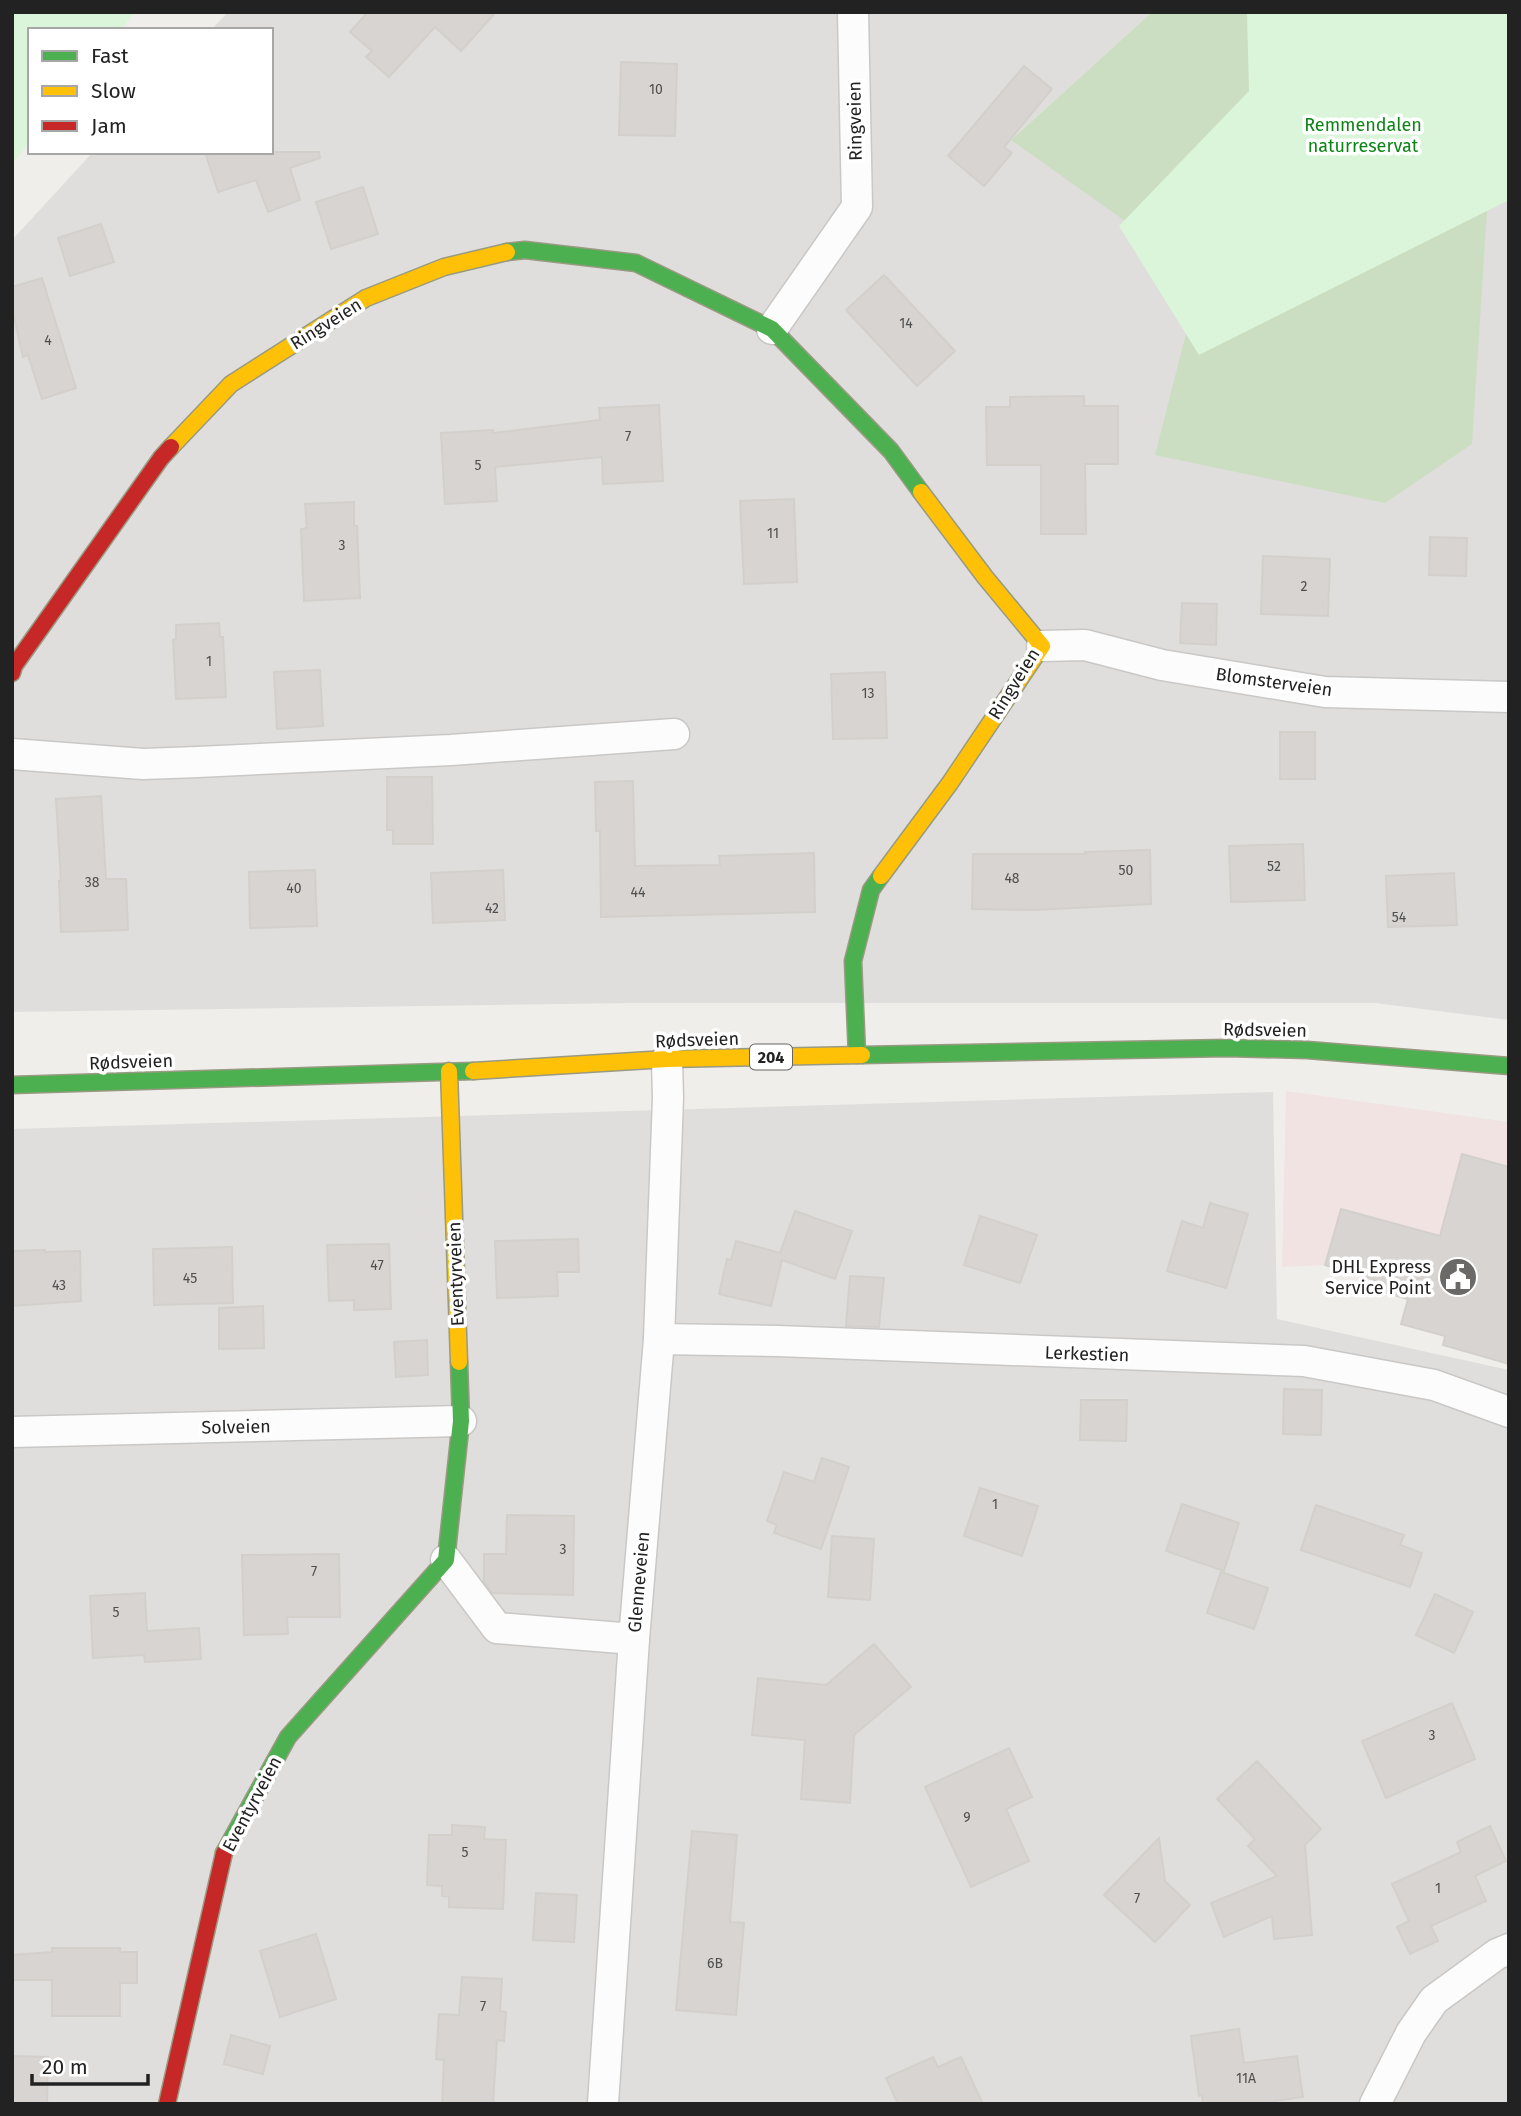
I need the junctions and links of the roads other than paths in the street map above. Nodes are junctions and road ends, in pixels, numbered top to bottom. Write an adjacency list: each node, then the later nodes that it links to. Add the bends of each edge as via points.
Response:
1 (853, 12): 2 (street, Ringveien, via 857,207)
2 (772, 329): 3 (main road, Ringveien, via 891,451); 4 (main road, Ringveien, via 636,264 525,250 444,267 366,299 230,384 160,458)
3 (1042, 646): 5 (street, Blomsterveien, via 1085,645 1162,665 1325,692); 8 (main road, Ringveien, via 872,890 853,961)
4 (12, 673)
5 (1509, 697)
6 (674, 734): 7 (street, via 143,764)
7 (12, 754)
8 (857, 1055): 9 (main road, Rødsveien / 204); 10 (main road, Rødsveien / 204, via 1227,1048)
9 (667, 1059): 11 (main road, Rødsveien / 204); 13 (street, Glenneveien)
10 (1509, 1066)
11 (449, 1071): 12 (main road, Rødsveien / 204); 15 (main road, Eventyrveien)
12 (12, 1085)
13 (659, 1339): 14 (street, Lerkestien, via 1304,1361 1434,1385); 18 (street, Glenneveien)
14 (1509, 1412)
15 (461, 1421): 16 (street, Solveien); 17 (main road, Eventyrveien)
16 (12, 1432)
17 (446, 1560): 18 (street, via 497,1628); 20 (main road, Eventyrveien, via 288,1737 224,1853)
18 (634, 1639): 21 (street, Glenneveien)
19 (1509, 1949): 22 (street, via 1434,2000 1411,2033)
20 (167, 2104)
21 (603, 2104)
22 (1375, 2104)

